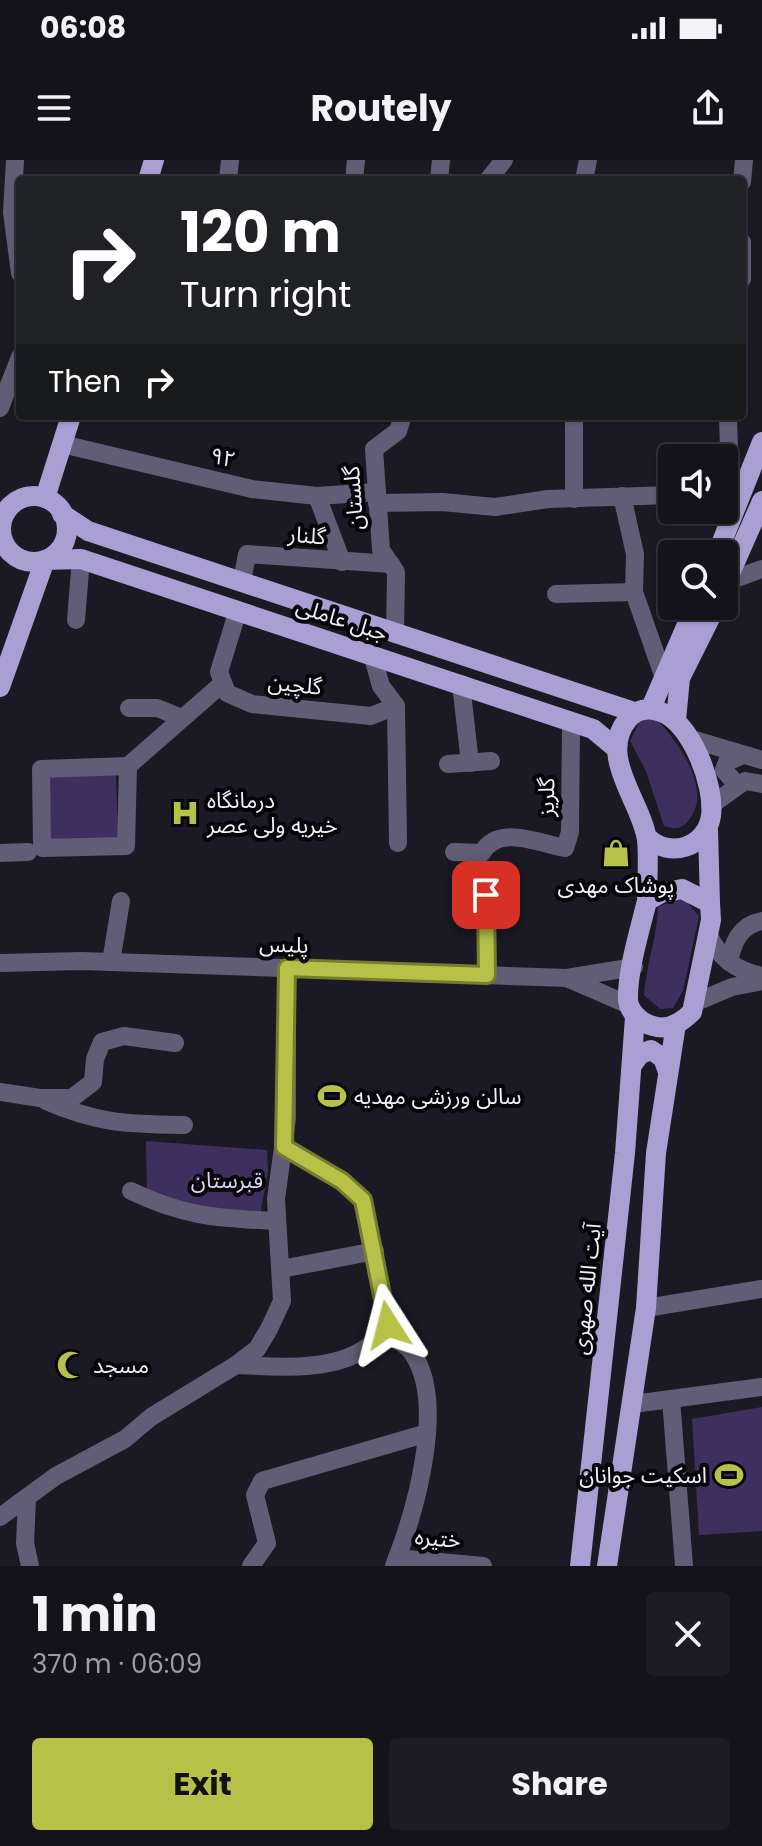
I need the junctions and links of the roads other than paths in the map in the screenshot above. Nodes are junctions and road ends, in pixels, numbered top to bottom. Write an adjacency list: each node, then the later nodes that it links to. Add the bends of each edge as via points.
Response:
1 (504, 160): 3 (street)
2 (10, 172): 4 (street)
3 (491, 176)
4 (16, 230)
5 (16, 367): 6 (street)
6 (0, 408)
7 (70, 420): 12 (main road)
8 (402, 420): 18 (street, گلستان, via 398,431 374,449)
9 (574, 420): 19 (street)
10 (728, 420): 13 (street)
11 (762, 442): 20 (main road)
12 (62, 444): 15 (street, ۹۲, via 252,489); 17 (main road)
13 (728, 444)
14 (658, 495): 16 (street, ۹۲)
15 (317, 496): 18 (street, ۹۲); 29 (street)
16 (622, 496): 19 (street, ۹۲); 34 (street, via 635,554)
17 (45, 498): 22 (main road); 23 (main road)
18 (377, 498): 19 (street, ۹۲, via 495,507); 30 (street, گلستان, via 381,550)
19 (574, 499)
20 (738, 500)
21 (762, 501): 26 (main road)
22 (8, 502): 25 (main road)
23 (62, 514): 24 (main road, جبل عاملی); 27 (main road, via 66,536 55,555)
24 (100, 534): 28 (main road, via 88,542); 33 (main road, جبل عاملی)
25 (2, 551): 27 (main road, via 23,560)
26 (738, 555)
27 (45, 560): 28 (main road, جبل عاملی); 45 (main road)
28 (85, 560): 36 (main road, جبل عاملی); 37 (street)
29 (342, 562): 30 (street, گلنار); 33 (street, گلنار, via 247,554)
30 (391, 564): 40 (street, گلستان, via 396,572)
31 (762, 569): 32 (street)
32 (738, 579)
33 (242, 582): 40 (main road, جبل عاملی)
34 (634, 592): 35 (street); 42 (street)
35 (556, 594)
36 (238, 610): 41 (main road, جبل عاملی); 43 (street, via 219,672)
37 (76, 620)
38 (689, 620): 42 (main road)
39 (709, 620): 50 (main road, via 680,678)
40 (395, 634): 48 (main road, جبل عاملی)
41 (372, 654): 44 (main road, جبل عاملی); 46 (street, via 381,686)
42 (664, 678): 48 (main road)
43 (223, 683): 46 (street, گلچین, via 227,693 252,704 371,716); 49 (street)
44 (461, 684): 51 (main road, جبل عاملی); 57 (street)
45 (0, 687)
46 (396, 706): 65 (street)
47 (129, 708): 49 (street, via 157,708)
48 (642, 710): 50 (main road, جبل عاملی); 53 (main road, via 621,727)
49 (182, 718): 59 (street)
50 (676, 720): 52 (main road)
51 (571, 722): 53 (main road, جبل عاملی, via 593,729); 67 (street, گلریز, via 570,832 565,848 504,836 488,842 482,853)
52 (691, 739): 54 (street); 62 (main road)
53 (617, 749): 64 (main road)
54 (743, 755): 55 (street); 61 (street, via 727,762 724,770)
55 (762, 760)
56 (491, 761): 57 (street)
57 (470, 763): 58 (street)
58 (448, 764)
59 (128, 766): 59 (street, via 41,769 42,848 126,846)
60 (762, 784): 61 (street)
61 (737, 785): 62 (street)
62 (710, 806): 63 (main road)
63 (708, 830): 64 (main road, via 682,850 666,850); 72 (main road)
64 (647, 837): 71 (main road, آیت الله صهری)
65 (398, 843)
66 (28, 852): 68 (street)
67 (454, 852)
68 (0, 853)
69 (486, 895): 80 (street)
70 (121, 901): 75 (street)
71 (647, 901): 72 (main road, via 682,889); 78 (main road, آیت الله صهری)
72 (710, 903): 74 (main road)
73 (762, 921): 76 (street, via 750,924 733,942)
74 (708, 934): 76 (street); 83 (main road)
75 (111, 962): 77 (street, پلیس); 79 (street, پلیس)
76 (729, 962): 82 (street)
77 (0, 963)
78 (634, 967): 81 (street); 84 (main road, آیت الله صهری)
79 (287, 968): 80 (street, پلیس); 92 (street)
80 (487, 975): 81 (street, پلیس)
81 (567, 978): 84 (street)
82 (762, 979): 83 (street)
83 (694, 1003): 85 (main road, via 692,1012)
84 (632, 1011): 85 (main road, via 652,1026); 87 (main road, آیت الله صهری)
85 (676, 1024): 88 (main road)
86 (175, 1043): 90 (street, via 124,1036 102,1042 93,1082 72,1098)
87 (632, 1065): 88 (main road, via 651,1050 663,1058); 111 (main road, آیت الله صهری)
88 (668, 1072): 98 (main road, via 656,1153)
89 (0, 1092): 90 (street)
90 (40, 1098): 91 (street, via 113,1124)
91 (184, 1125)
92 (284, 1147): 94 (street); 95 (street, via 342,1181 363,1200)
93 (131, 1191): 94 (street, via 169,1209)
94 (276, 1221): 96 (street)
95 (375, 1251): 96 (street); 99 (street, via 388,1325)
96 (281, 1269): 100 (street, via 282,1301 269,1329 257,1349)
97 (762, 1289): 98 (street)
98 (646, 1308): 103 (main road)
99 (384, 1333): 100 (street, via 354,1355 317,1366); 104 (street, via 412,1352 421,1371 427,1407)
100 (236, 1365): 105 (street)
101 (762, 1387): 102 (street)
102 (671, 1399): 103 (street); 113 (street)
103 (633, 1404): 112 (main road)
104 (424, 1434): 107 (street, via 416,1508); 109 (street, via 262,1481 255,1495 267,1543)
105 (27, 1499): 106 (street); 108 (street)
106 (0, 1517)
107 (395, 1562): 110 (street, ختیره)
108 (30, 1566)
109 (251, 1566)
110 (483, 1566)
111 (580, 1566)
112 (607, 1566)
113 (684, 1566)

